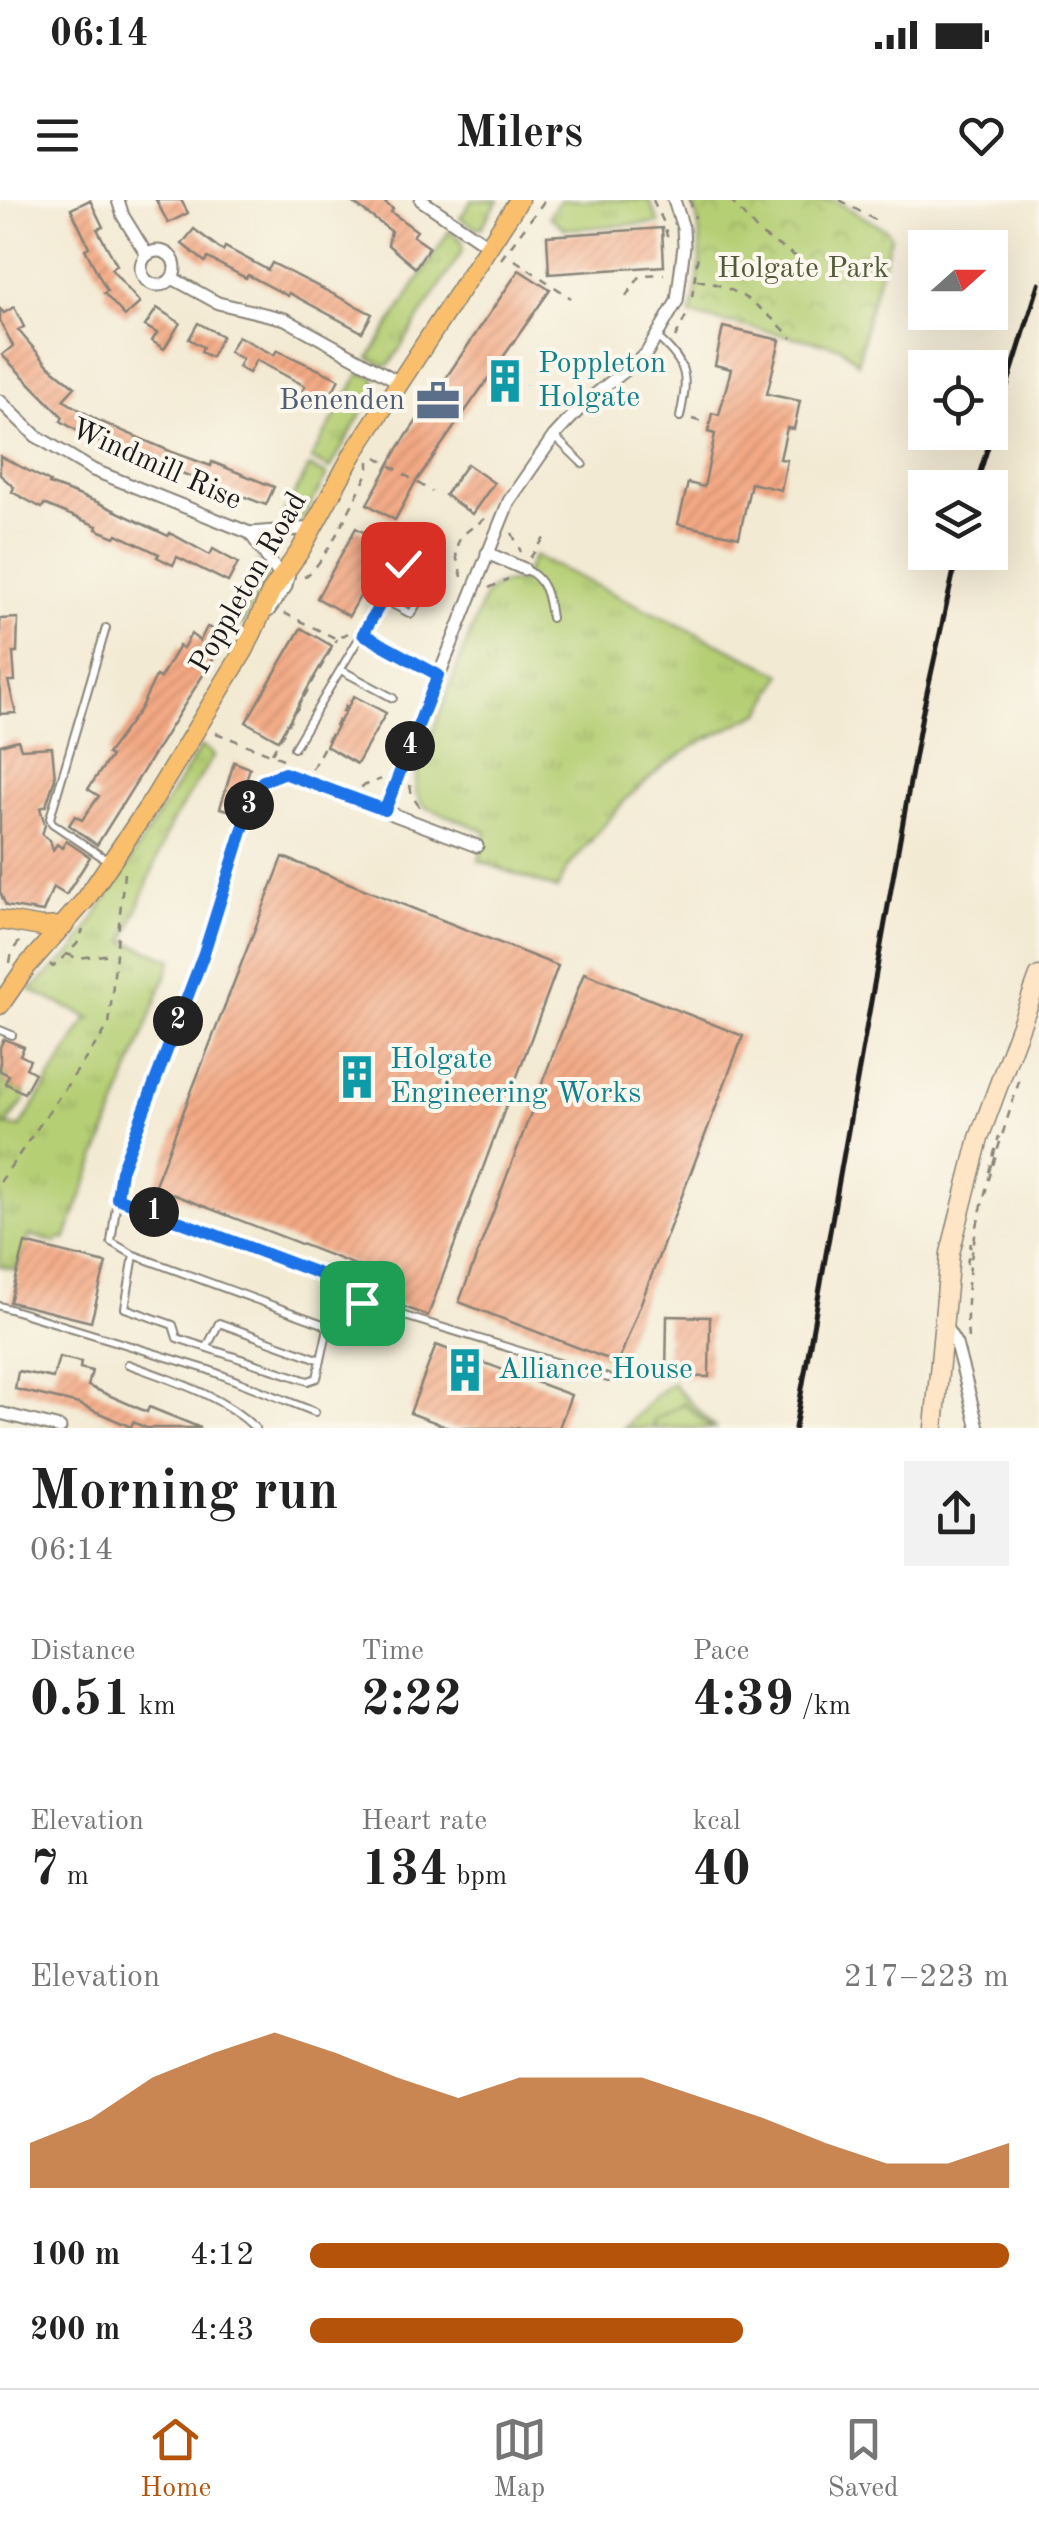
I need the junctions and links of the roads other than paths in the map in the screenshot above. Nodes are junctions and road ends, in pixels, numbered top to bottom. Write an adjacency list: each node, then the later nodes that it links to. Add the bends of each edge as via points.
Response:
1 (118, 200): 6 (street)
2 (422, 200): 5 (street)
3 (519, 200): 5 (main road, Poppleton Road)
4 (674, 200): 8 (street, via 684,265 677,301)
5 (489, 246): 9 (main road, Poppleton Road)
6 (147, 254): 7 (street, via 169,254); 7 (street, via 141,268 146,278 162,284)
7 (172, 278): 9 (street, via 218,302 285,320)
8 (658, 338): 11 (lane, via 686,377); 12 (street)
9 (399, 382): 14 (main road, Poppleton Road)
10 (0, 401): 15 (street, Windmill Rise, via 36,436 93,470)
11 (680, 417)
12 (554, 436): 13 (lane); 16 (street, via 508,501)
13 (582, 464)
14 (312, 528): 15 (street, Windmill Rise); 17 (main road, Poppleton Road)
15 (250, 533): 19 (street, Windmill Rise)
16 (487, 553): 18 (street); 26 (street)
17 (294, 560): 19 (main road, Poppleton Road); 22 (lane, via 288,588)
18 (526, 564): 21 (lane, via 547,592)
19 (281, 576): 22 (main road, Poppleton Road)
20 (383, 599): 20 (lane, via 411,614 431,580 403,564); 24 (lane)
21 (551, 618)
22 (258, 626): 32 (main road, Poppleton Road)
23 (106, 628): 32 (lane, via 50,818)
24 (362, 636): 25 (lane); 26 (lane)
25 (342, 670): 27 (lane); 28 (lane)
26 (438, 675): 30 (street)
27 (393, 698)
28 (294, 748)
29 (284, 773): 30 (street); 40 (lane, via 263,781 251,800)
30 (385, 810): 31 (street)
31 (477, 846)
32 (118, 864): 34 (main road, Poppleton Road)
33 (0, 920): 34 (main road)
34 (64, 926): 36 (main road, Poppleton Road)
35 (1039, 976): 43 (street, via 980,1138 950,1254)
36 (7, 979): 37 (main road, Poppleton Road)
37 (0, 1005)
38 (0, 1030): 39 (lane)
39 (12, 1035)
40 (117, 1198): 41 (lane, via 110,1242); 47 (lane, via 328,1277 362,1303)
41 (134, 1255): 44 (lane, via 124,1308 173,1326 177,1338); 45 (lane, via 323,1324 328,1328)
42 (0, 1306): 48 (lane, via 209,1370)
43 (944, 1326): 52 (street); 53 (street, via 956,1344)
44 (207, 1348): 45 (lane, via 308,1380 317,1378); 45 (lane, via 218,1323)
45 (321, 1360)
46 (128, 1364): 51 (lane, via 194,1389)
47 (608, 1378)
48 (315, 1412)
49 (0, 1413): 50 (street)
50 (60, 1428)
51 (255, 1428)
52 (934, 1428)
53 (978, 1428)

